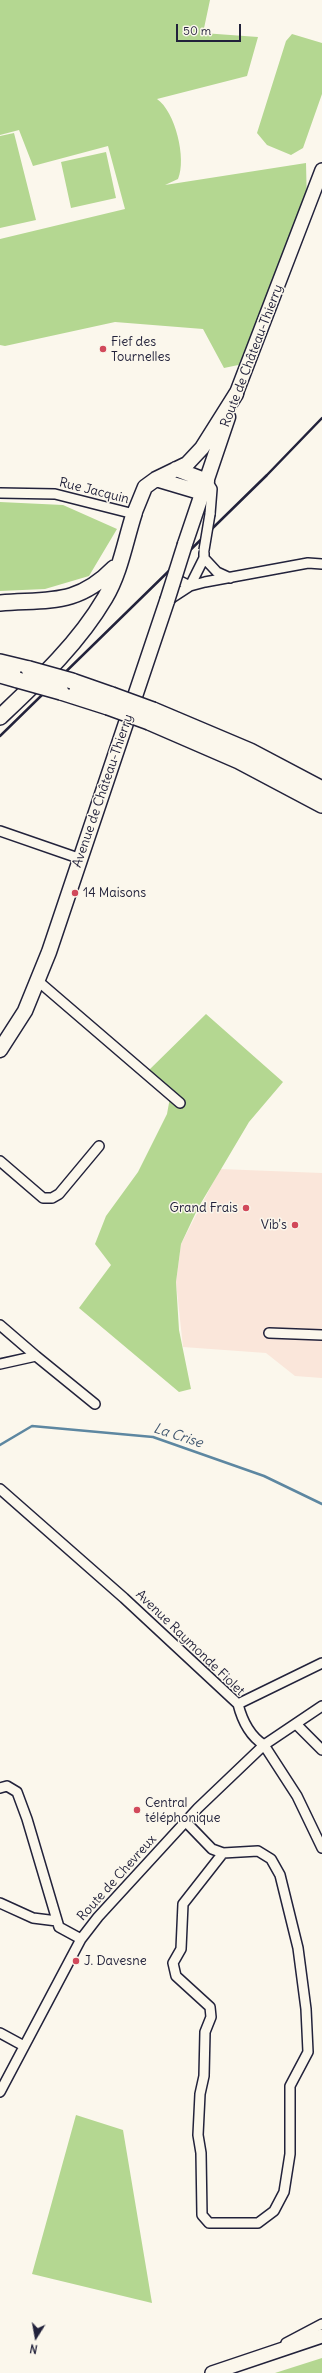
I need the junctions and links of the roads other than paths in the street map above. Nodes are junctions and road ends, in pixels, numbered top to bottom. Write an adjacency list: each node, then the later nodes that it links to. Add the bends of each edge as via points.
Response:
1 (322, 170): 2 (main road, Route de Château-Thierry)
2 (236, 394): 3 (main road, via 202,448 187,464); 5 (main road, Route de Château-Thierry)
3 (176, 469): 4 (main road); 5 (main road)
4 (156, 479): 5 (main road); 7 (main road, via 140,494)
5 (205, 487): 9 (street, bridge, via 212,489); 12 (main road, Route de Château-Thierry, bridge)
6 (0, 493): 7 (street, Rue Jacquin, via 55,494)
7 (134, 514): 8 (highway)
8 (122, 553): 11 (highway); 22 (highway, via 116,576 105,598 67,650)
9 (204, 554): 13 (street, via 217,572); 14 (street)
10 (322, 564): 13 (street, via 308,563)
11 (114, 568): 16 (highway, via 94,586 75,596); 20 (highway, via 98,601 80,627 59,652)
12 (174, 578): 14 (street); 15 (main road, Avenue de Château-Thierry, bridge)
13 (230, 578): 14 (street)
14 (190, 586): 15 (street)
15 (167, 601): 26 (main road, Avenue de Château-Thierry)
16 (0, 604)
17 (0, 662): 19 (highway, bridge, via 28,669)
18 (0, 676): 19 (highway, bridge)
19 (67, 686): 21 (highway, bridge)
20 (0, 710)
21 (151, 716): 23 (highway, via 250,751); 24 (highway)
22 (0, 717)
23 (322, 789)
24 (322, 805)
25 (0, 831): 26 (street)
26 (81, 859): 27 (main road, Avenue de Château-Thierry)
27 (38, 982): 28 (main road, Avenue de Château-Thierry, via 14,1031); 29 (street)
28 (0, 1050)
29 (180, 1102)
30 (99, 1146): 31 (street, via 59,1194 52,1198 43,1198)
31 (0, 1161)
32 (0, 1325): 35 (street)
33 (269, 1333): 34 (street)
34 (322, 1335)
35 (36, 1356): 36 (street); 37 (street)
36 (0, 1364)
37 (95, 1404)
38 (1, 1490): 40 (street, Avenue Raymonde Fiolet, via 124,1598)
39 (322, 1663): 40 (street)
40 (238, 1704): 43 (street, Avenue Raymonde Fiolet, via 246,1726)
41 (322, 1706): 42 (street, Route de Chevreux)
42 (296, 1724): 43 (street, Route de Chevreux); 44 (street)
43 (264, 1746): 46 (street, Route de Chevreux); 47 (street, Avenue Raymonde Fiolet, via 297,1796)
44 (322, 1750)
45 (0, 1788): 50 (street, via 7,1786 17,1792 28,1819)
46 (185, 1821): 48 (street, via 212,1849); 51 (street, Route de Chevreux)
47 (322, 1848)
48 (223, 1853): 48 (street, via 258,1851 271,1859 280,1875 298,1948 306,2009 308,2052 290,2086 290,2154 284,2192 274,2211 258,2223 209,2223 202,2215 201,2153 198,2135 205,2032 211,2017 210,2007 176,1976 173,1963 181,1949 183,1904)
49 (0, 1903): 50 (street, via 33,1918)
50 (57, 1921): 51 (street, via 59,1927)
51 (81, 1939): 53 (street, Route de Chevreux)
52 (0, 2033): 53 (street)
53 (24, 2046): 54 (street, Route de Chevreux)
54 (0, 2092)
55 (322, 2324): 57 (street)
56 (322, 2336): 57 (main road)
57 (269, 2353): 58 (main road)
58 (212, 2373)

